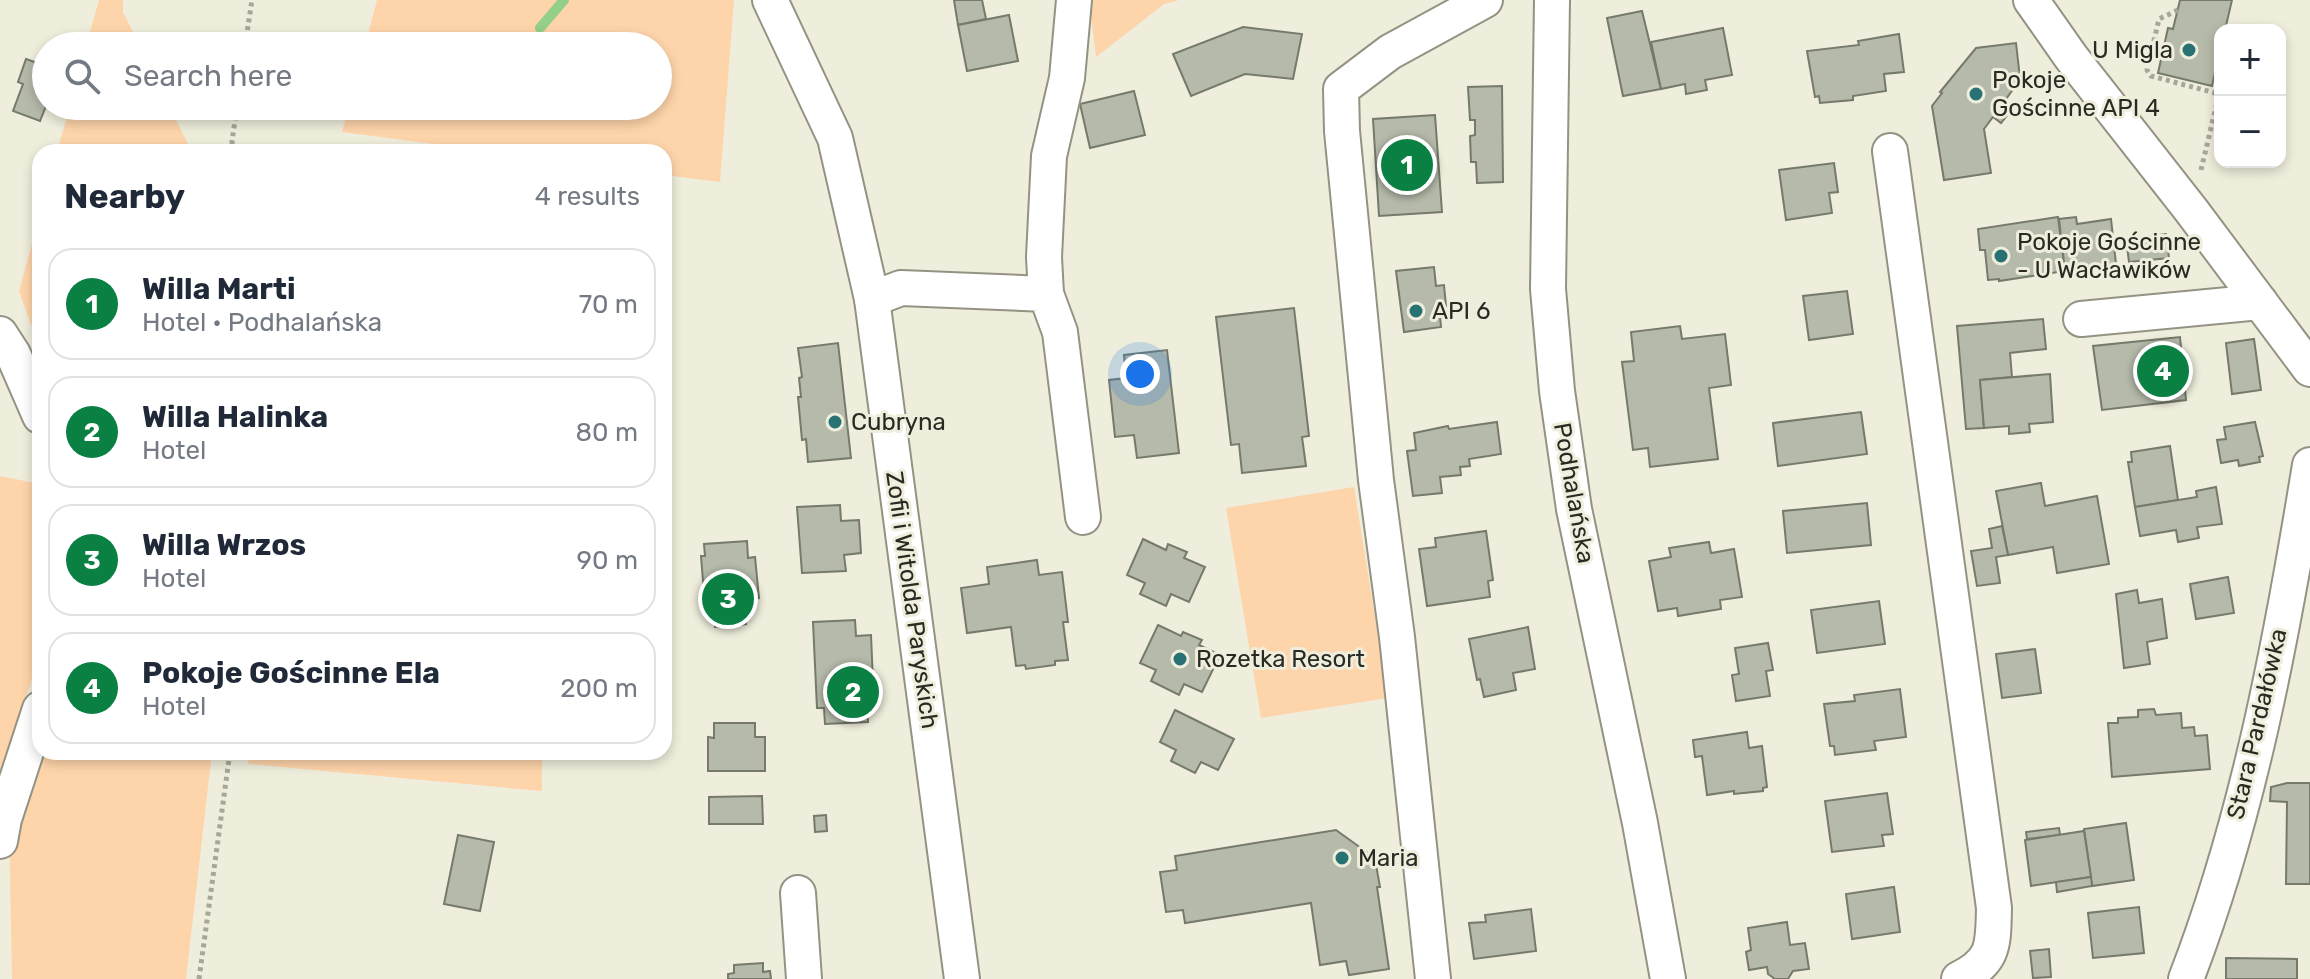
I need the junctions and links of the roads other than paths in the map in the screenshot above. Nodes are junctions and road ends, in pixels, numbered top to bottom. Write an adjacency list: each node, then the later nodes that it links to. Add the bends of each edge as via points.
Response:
1 (770, 0): 8 (street, Zofii i Witolda Paryskich, via 835,138)
2 (1074, 0): 7 (street, via 1067,78 1049,156)
3 (1485, 0): 21 (street, via 1390,52 1341,89 1376,480)
4 (1552, 0): 22 (street, Podhalańska, via 1548,289 1557,391 1574,509)
5 (2031, 0): 9 (street)
6 (1890, 151): 23 (street, via 1994,908 1988,958)
7 (1046, 294): 8 (street, via 901,288); 15 (street, via 1060,332)
8 (872, 299): 20 (street, Zofii i Witolda Paryskich)
9 (2260, 302): 10 (street); 12 (street)
10 (2081, 319)
11 (0, 334): 13 (street)
12 (2310, 369)
13 (32, 397)
14 (2310, 465): 24 (street, Stara Pardałówka, via 2256,750)
15 (1083, 517)
16 (32, 733): 17 (street)
17 (0, 841)
18 (798, 893): 19 (street)
19 (804, 979)
20 (962, 979)
21 (1433, 979)
22 (1668, 979)
23 (1959, 979)
24 (2186, 979)

